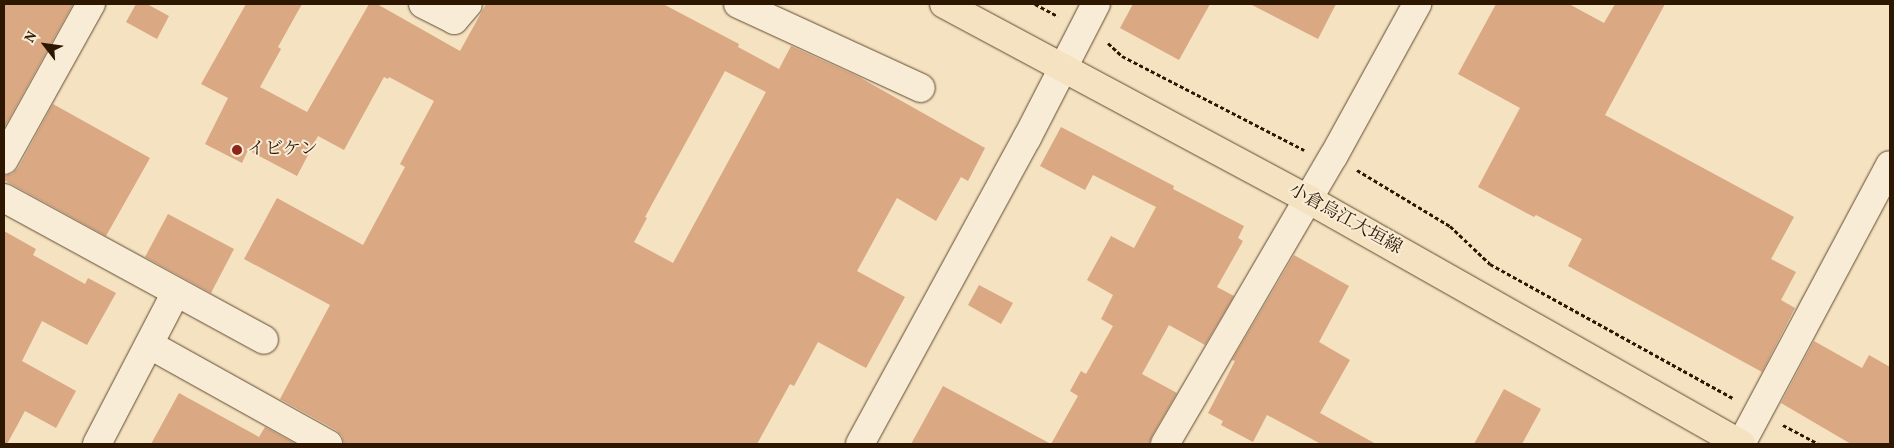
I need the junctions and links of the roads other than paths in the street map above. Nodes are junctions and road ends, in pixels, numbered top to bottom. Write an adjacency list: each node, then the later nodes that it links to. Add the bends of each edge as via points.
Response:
1 (91, 4): 10 (street)
2 (423, 4): 3 (street, via 454,20)
3 (468, 4)
4 (738, 4): 9 (street)
5 (944, 4): 8 (main road, 小倉烏江大垣線)
6 (1096, 4): 8 (street)
7 (1412, 6): 13 (street, via 1333,156)
8 (1063, 67): 13 (main road, 小倉烏江大垣線); 19 (street)
9 (922, 88)
10 (4, 160)
11 (1890, 165): 21 (street)
12 (4, 198): 14 (street)
13 (1306, 198): 20 (street); 21 (main road, 小倉烏江大垣線)
14 (176, 292): 15 (street); 16 (street)
15 (264, 340)
16 (150, 345): 17 (street); 18 (street)
17 (97, 444)
18 (328, 444)
19 (860, 444)
20 (1165, 444)
21 (1741, 444)

